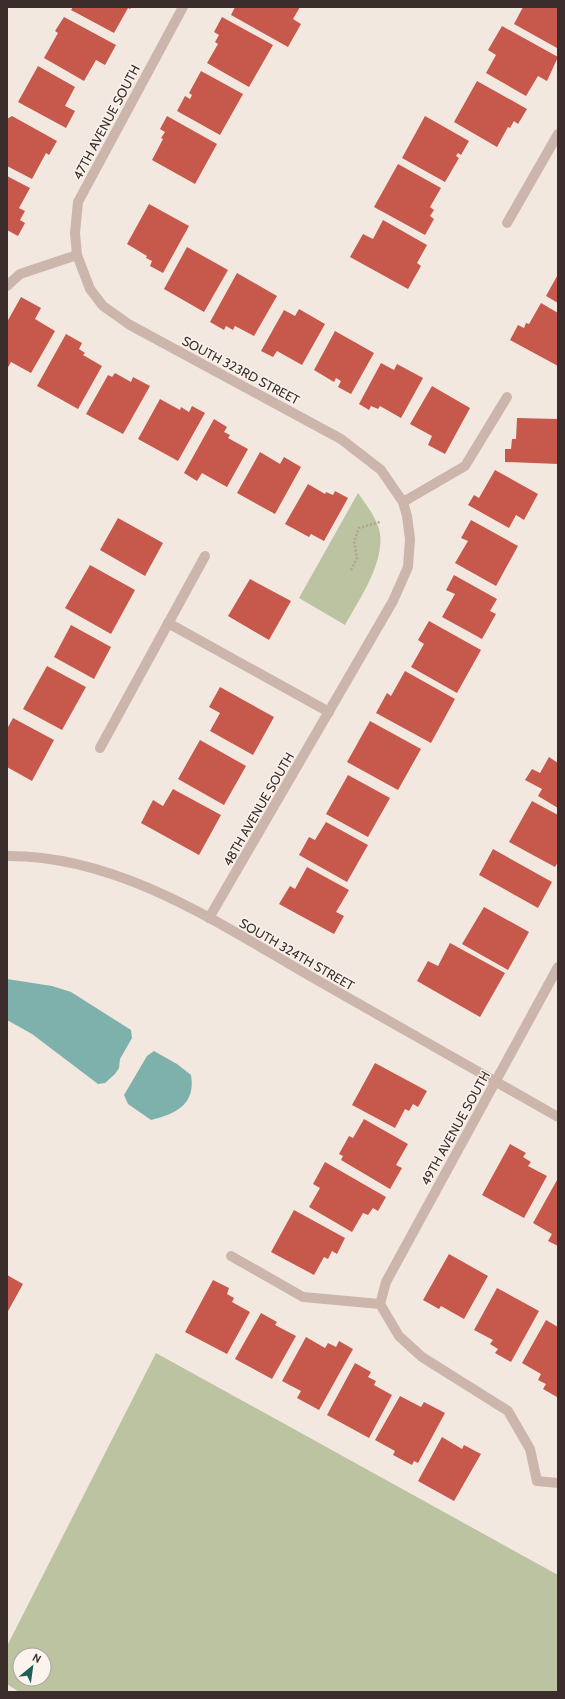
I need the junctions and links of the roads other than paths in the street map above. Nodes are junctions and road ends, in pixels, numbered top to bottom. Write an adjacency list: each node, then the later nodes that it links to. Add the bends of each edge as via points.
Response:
1 (183, 7): 4 (street, 47TH AVENUE SOUTH, via 78,202 75,233)
2 (558, 134): 3 (street)
3 (507, 224)
4 (77, 255): 5 (street, via 20,274); 7 (street, SOUTH 323RD STREET, via 90,288 103,306 130,325 341,439 381,470)
5 (7, 286)
6 (507, 397): 7 (street, via 464,466)
7 (403, 502): 10 (street, 48TH AVENUE SOUTH, via 410,539 408,567 393,601)
8 (205, 556): 9 (street)
9 (168, 623): 10 (street); 11 (street)
10 (329, 712): 13 (street, 48TH AVENUE SOUTH)
11 (100, 748)
12 (7, 856): 13 (street, SOUTH 324TH STREET, via 62,860 138,883)
13 (209, 918): 15 (street, SOUTH 324TH STREET)
14 (558, 967): 15 (street, 49TH AVENUE SOUTH)
15 (495, 1082): 16 (street, SOUTH 324TH STREET); 18 (street, 49TH AVENUE SOUTH, via 386,1282)
16 (558, 1117)
17 (231, 1256): 18 (street, via 303,1297)
18 (380, 1304): 19 (street, via 399,1336 422,1357 508,1411 530,1449 537,1480)
19 (558, 1483)

